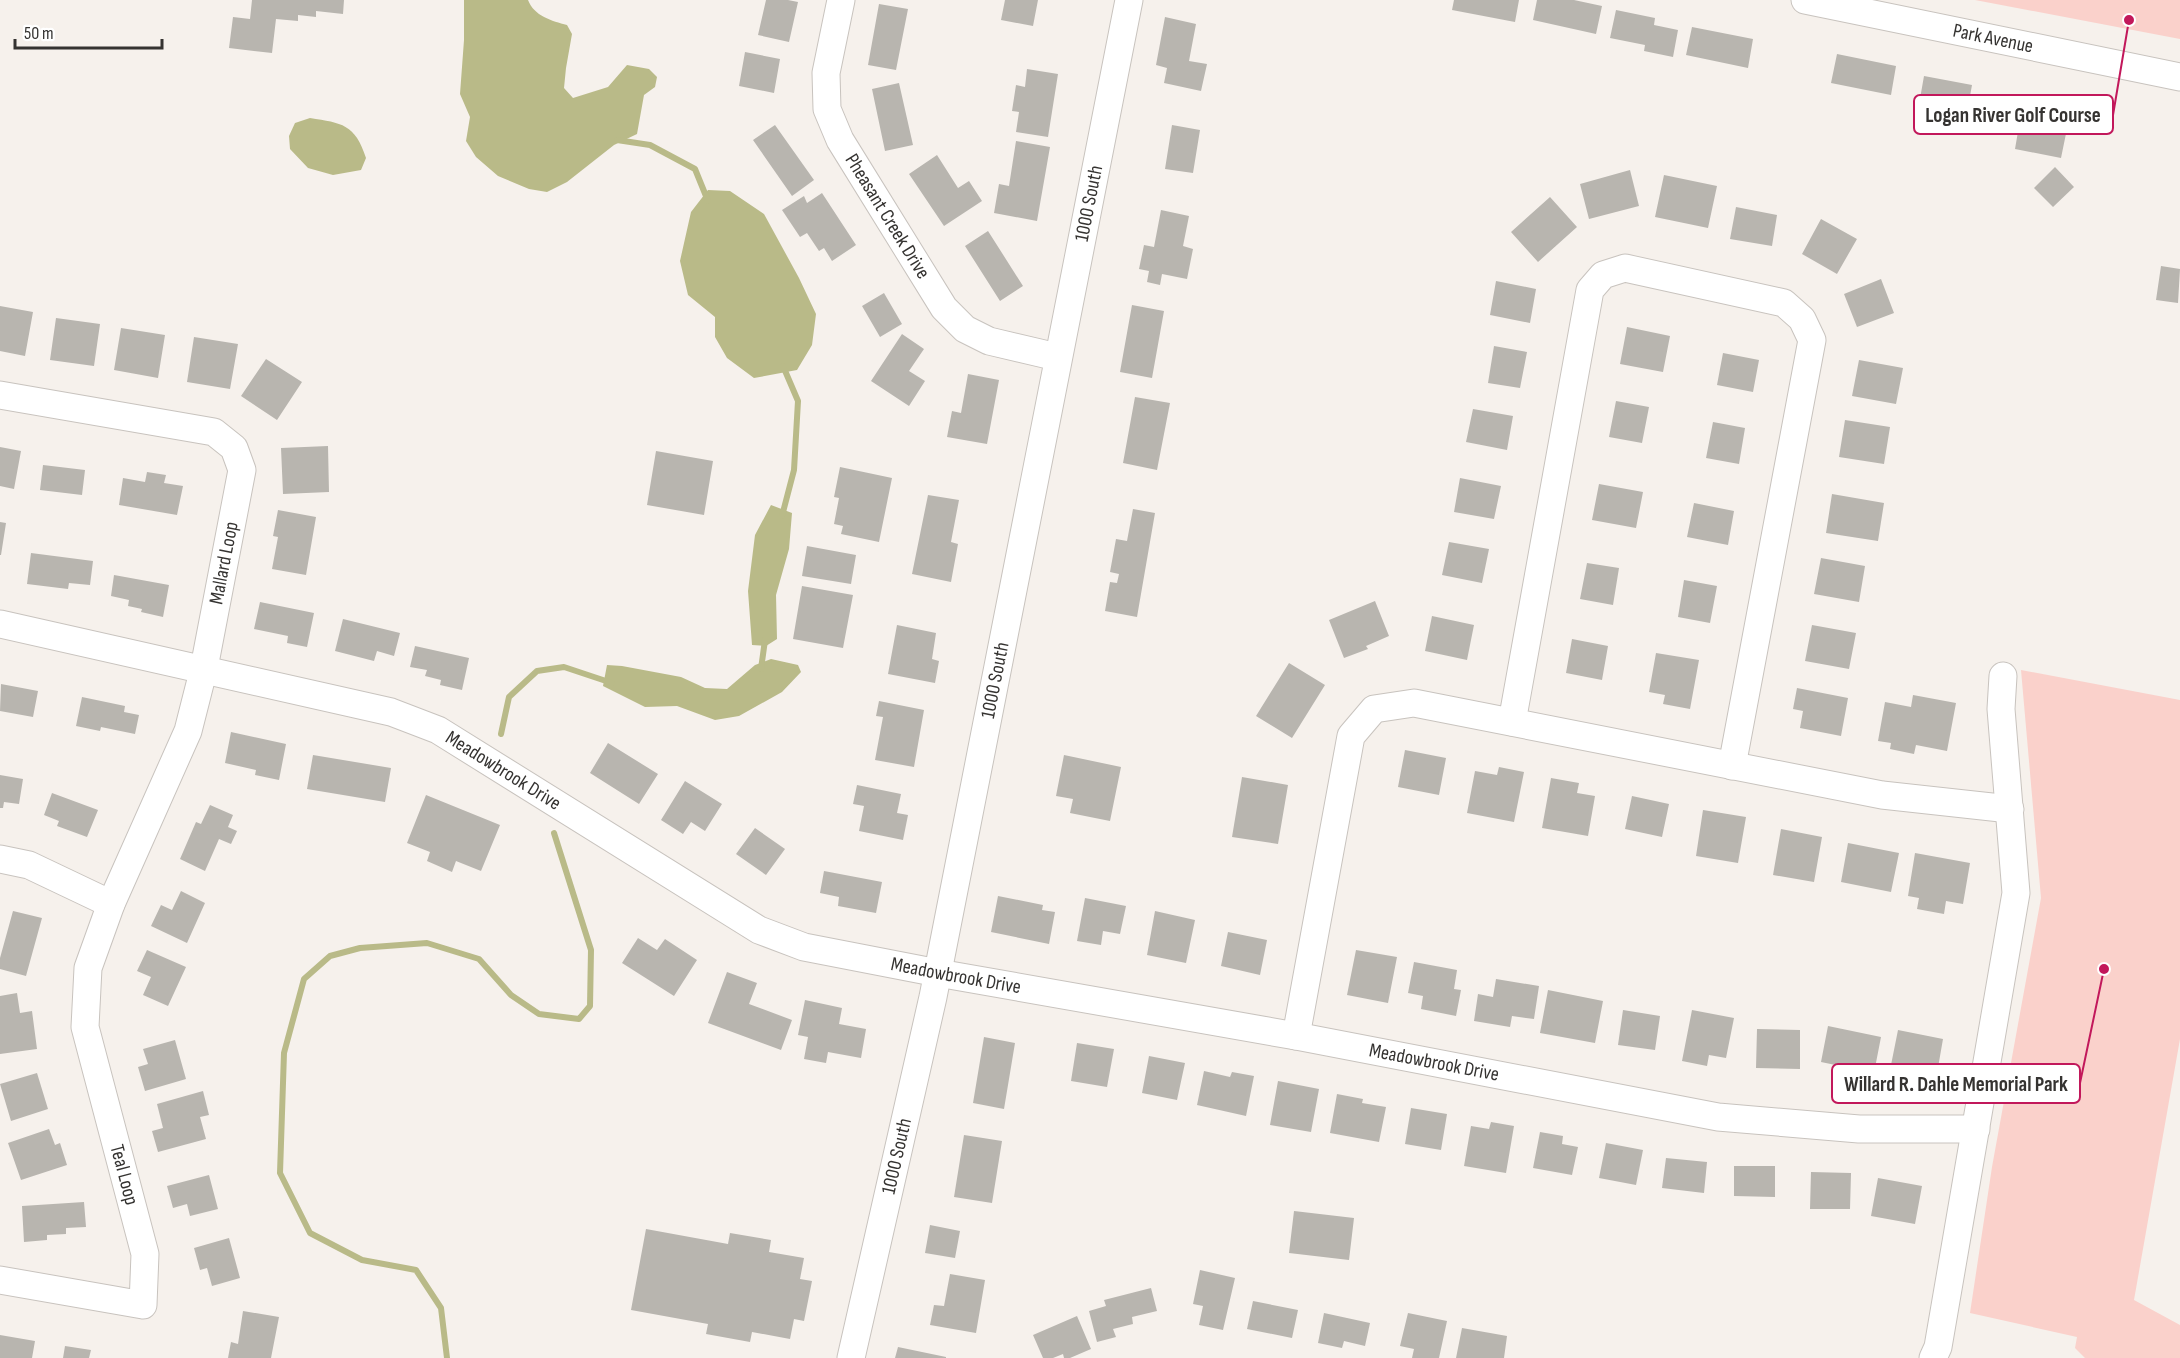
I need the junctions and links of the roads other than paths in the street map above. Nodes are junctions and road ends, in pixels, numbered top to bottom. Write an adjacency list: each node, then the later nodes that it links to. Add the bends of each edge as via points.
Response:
1 (841, 0): 5 (street, Pheasant Creek Drive, via 826,73 827,109 840,140 944,308 965,329 989,341)
2 (1129, 0): 5 (street, 1000 South)
3 (1805, 0): 4 (street, Park Avenue)
4 (2180, 77)
5 (1058, 357): 15 (street, 1000 South)
6 (0, 395): 8 (street, Mallard Loop, via 214,432 234,448 242,470)
7 (0, 624): 8 (street, Meadowbrook Drive)
8 (204, 668): 14 (street, Mallard Loop, via 188,731); 15 (street, Meadowbrook Drive, via 391,712 438,730 759,930 804,947)
9 (2003, 676): 12 (street, via 2001,709)
10 (1512, 722): 11 (street); 11 (street, via 1590,291 1604,275 1625,268 1784,303 1802,318 1812,340); 16 (street, via 1414,704 1374,709 1351,736)
11 (1732, 766): 12 (street, via 1882,795)
12 (2010, 809): 17 (street, via 2016,893)
13 (0, 859): 14 (street, via 29,865)
14 (111, 904): 18 (street, Teal Loop, via 88,968 85,1027 144,1254 143,1305)
15 (938, 973): 16 (street, Meadowbrook Drive); 19 (street, 1000 South)
16 (1296, 1036): 17 (street, Meadowbrook Drive, via 1718,1117 1859,1129)
17 (1976, 1129): 20 (street)
18 (0, 1280)
19 (851, 1358)
20 (1933, 1358)

